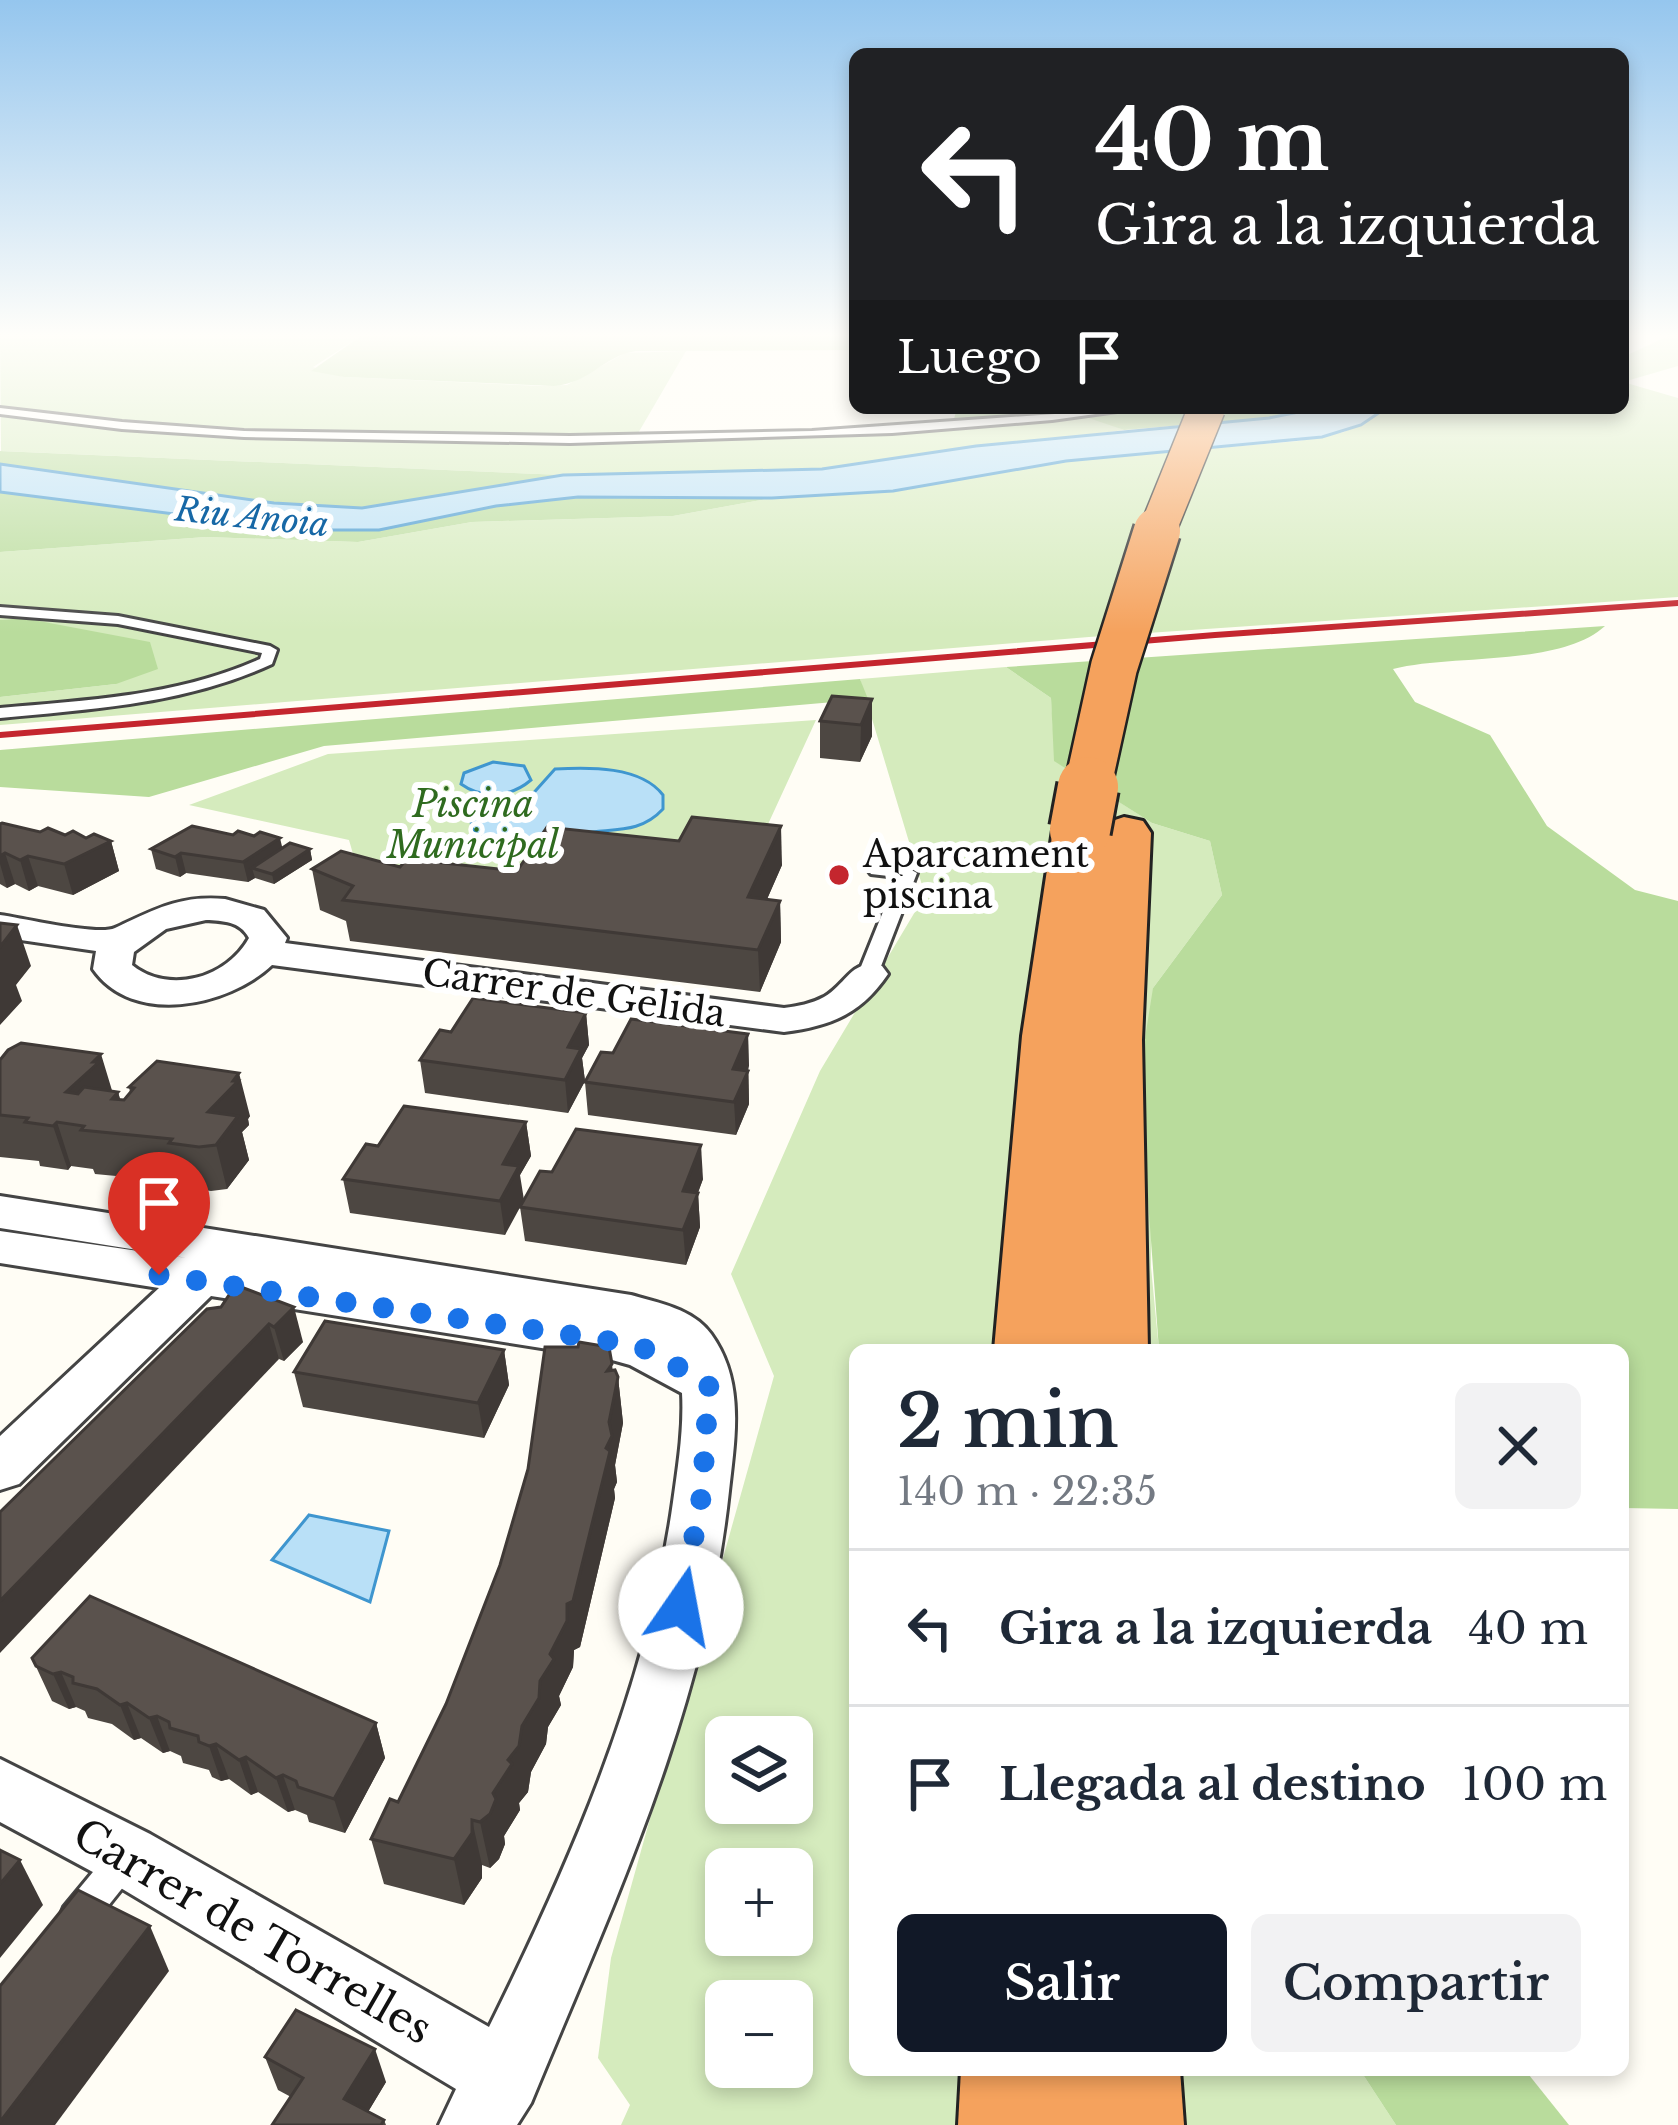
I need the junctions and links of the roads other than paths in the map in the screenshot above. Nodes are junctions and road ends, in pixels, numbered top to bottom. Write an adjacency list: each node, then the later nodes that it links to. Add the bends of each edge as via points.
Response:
1 (221, 435): 2 (lane)
2 (815, 435)
3 (1195, 435): 7 (highway, bridge, via 1129,608 1099,724)
4 (1226, 435): 7 (highway, via 1171,586)
5 (0, 611): 6 (lane, via 118,620 270,650 268,662 206,682)
6 (0, 713)
7 (1102, 832): 16 (highway, via 1054,1036); 17 (highway)
8 (877, 870): 12 (lane, via 908,873)
9 (0, 926): 10 (street)
10 (120, 943): 11 (street, via 156,919 206,909 250,916 268,938); 11 (street, via 112,956 122,980 160,991 211,986)
11 (264, 952): 12 (street, Carrer de Gelida, via 784,1021 837,1010)
12 (868, 974)
13 (0, 1213): 15 (street)
14 (0, 1247): 15 (street)
15 (208, 1264): 18 (street); 24 (street, via 645,1349 709,1384 691,1566 659,1697 607,1845)
16 (1034, 1344)
17 (1108, 1344)
18 (0, 1469)
19 (0, 1789): 20 (street, Carrer de Torrelles)
20 (128, 1856): 21 (lane); 24 (street, Carrer de Torrelles)
21 (57, 1943)
22 (1018, 2076): 25 (highway)
23 (1123, 2076): 26 (highway)
24 (490, 2101)
25 (1018, 2125)
26 (1125, 2125)

